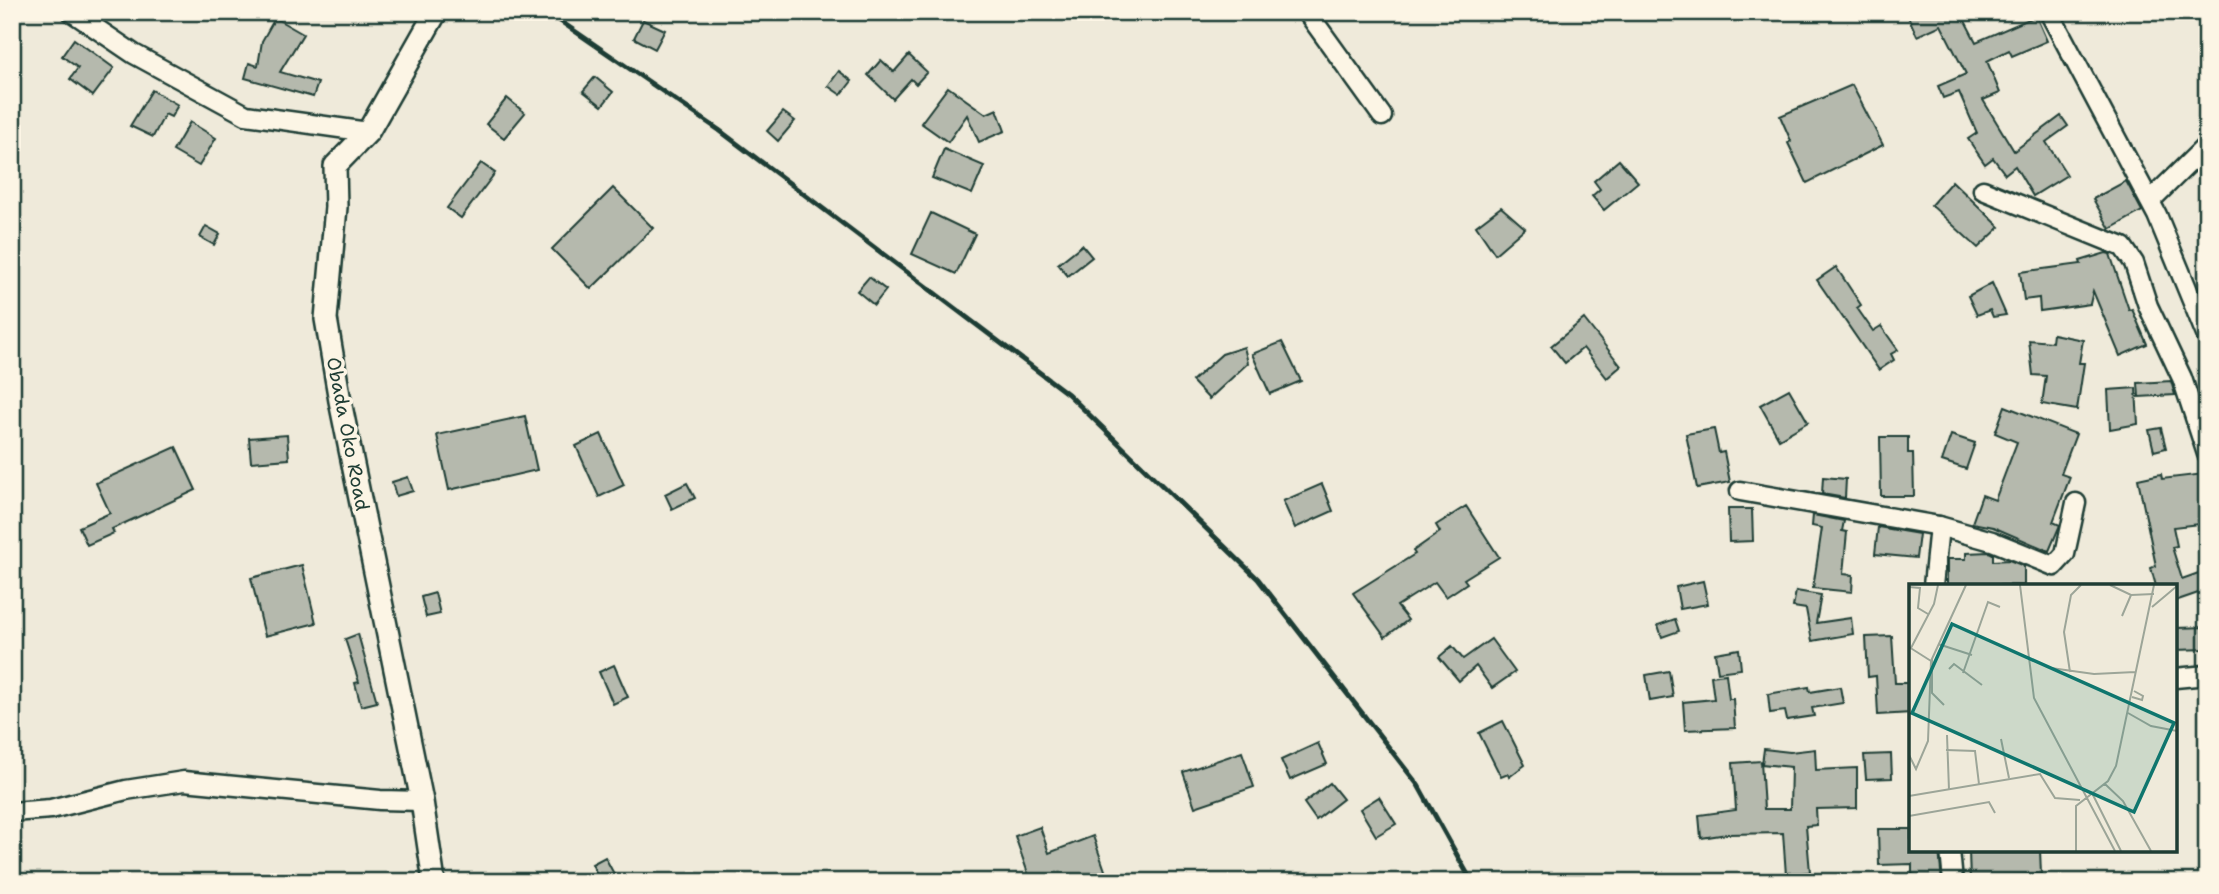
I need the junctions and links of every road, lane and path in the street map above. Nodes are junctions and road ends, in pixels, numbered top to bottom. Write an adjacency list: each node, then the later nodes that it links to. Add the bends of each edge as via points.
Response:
1 (72, 12): 6 (street, via 134,54 246,115)
2 (1307, 12): 5 (street)
3 (2049, 12): 9 (street)
4 (435, 13): 6 (main road, Obada Oko Road)
5 (1382, 116)
6 (368, 132): 18 (main road, Obada Oko Road, via 335,166 326,319)
7 (2207, 145): 9 (street)
8 (1983, 190): 11 (street, via 2123,247 2182,378)
9 (2150, 201): 10 (street)
10 (2207, 337)
11 (2207, 454)
12 (1740, 491): 14 (street)
13 (2076, 503): 14 (street, via 2065,554 2054,566)
14 (1938, 526): 15 (street)
15 (1933, 584)
16 (2207, 676): 17 (street)
17 (2177, 678)
18 (422, 801): 19 (street, via 184,781); 21 (main road, Obada Oko Road)
19 (12, 812)
20 (1950, 852): 22 (street)
21 (434, 882)
22 (1953, 882)

